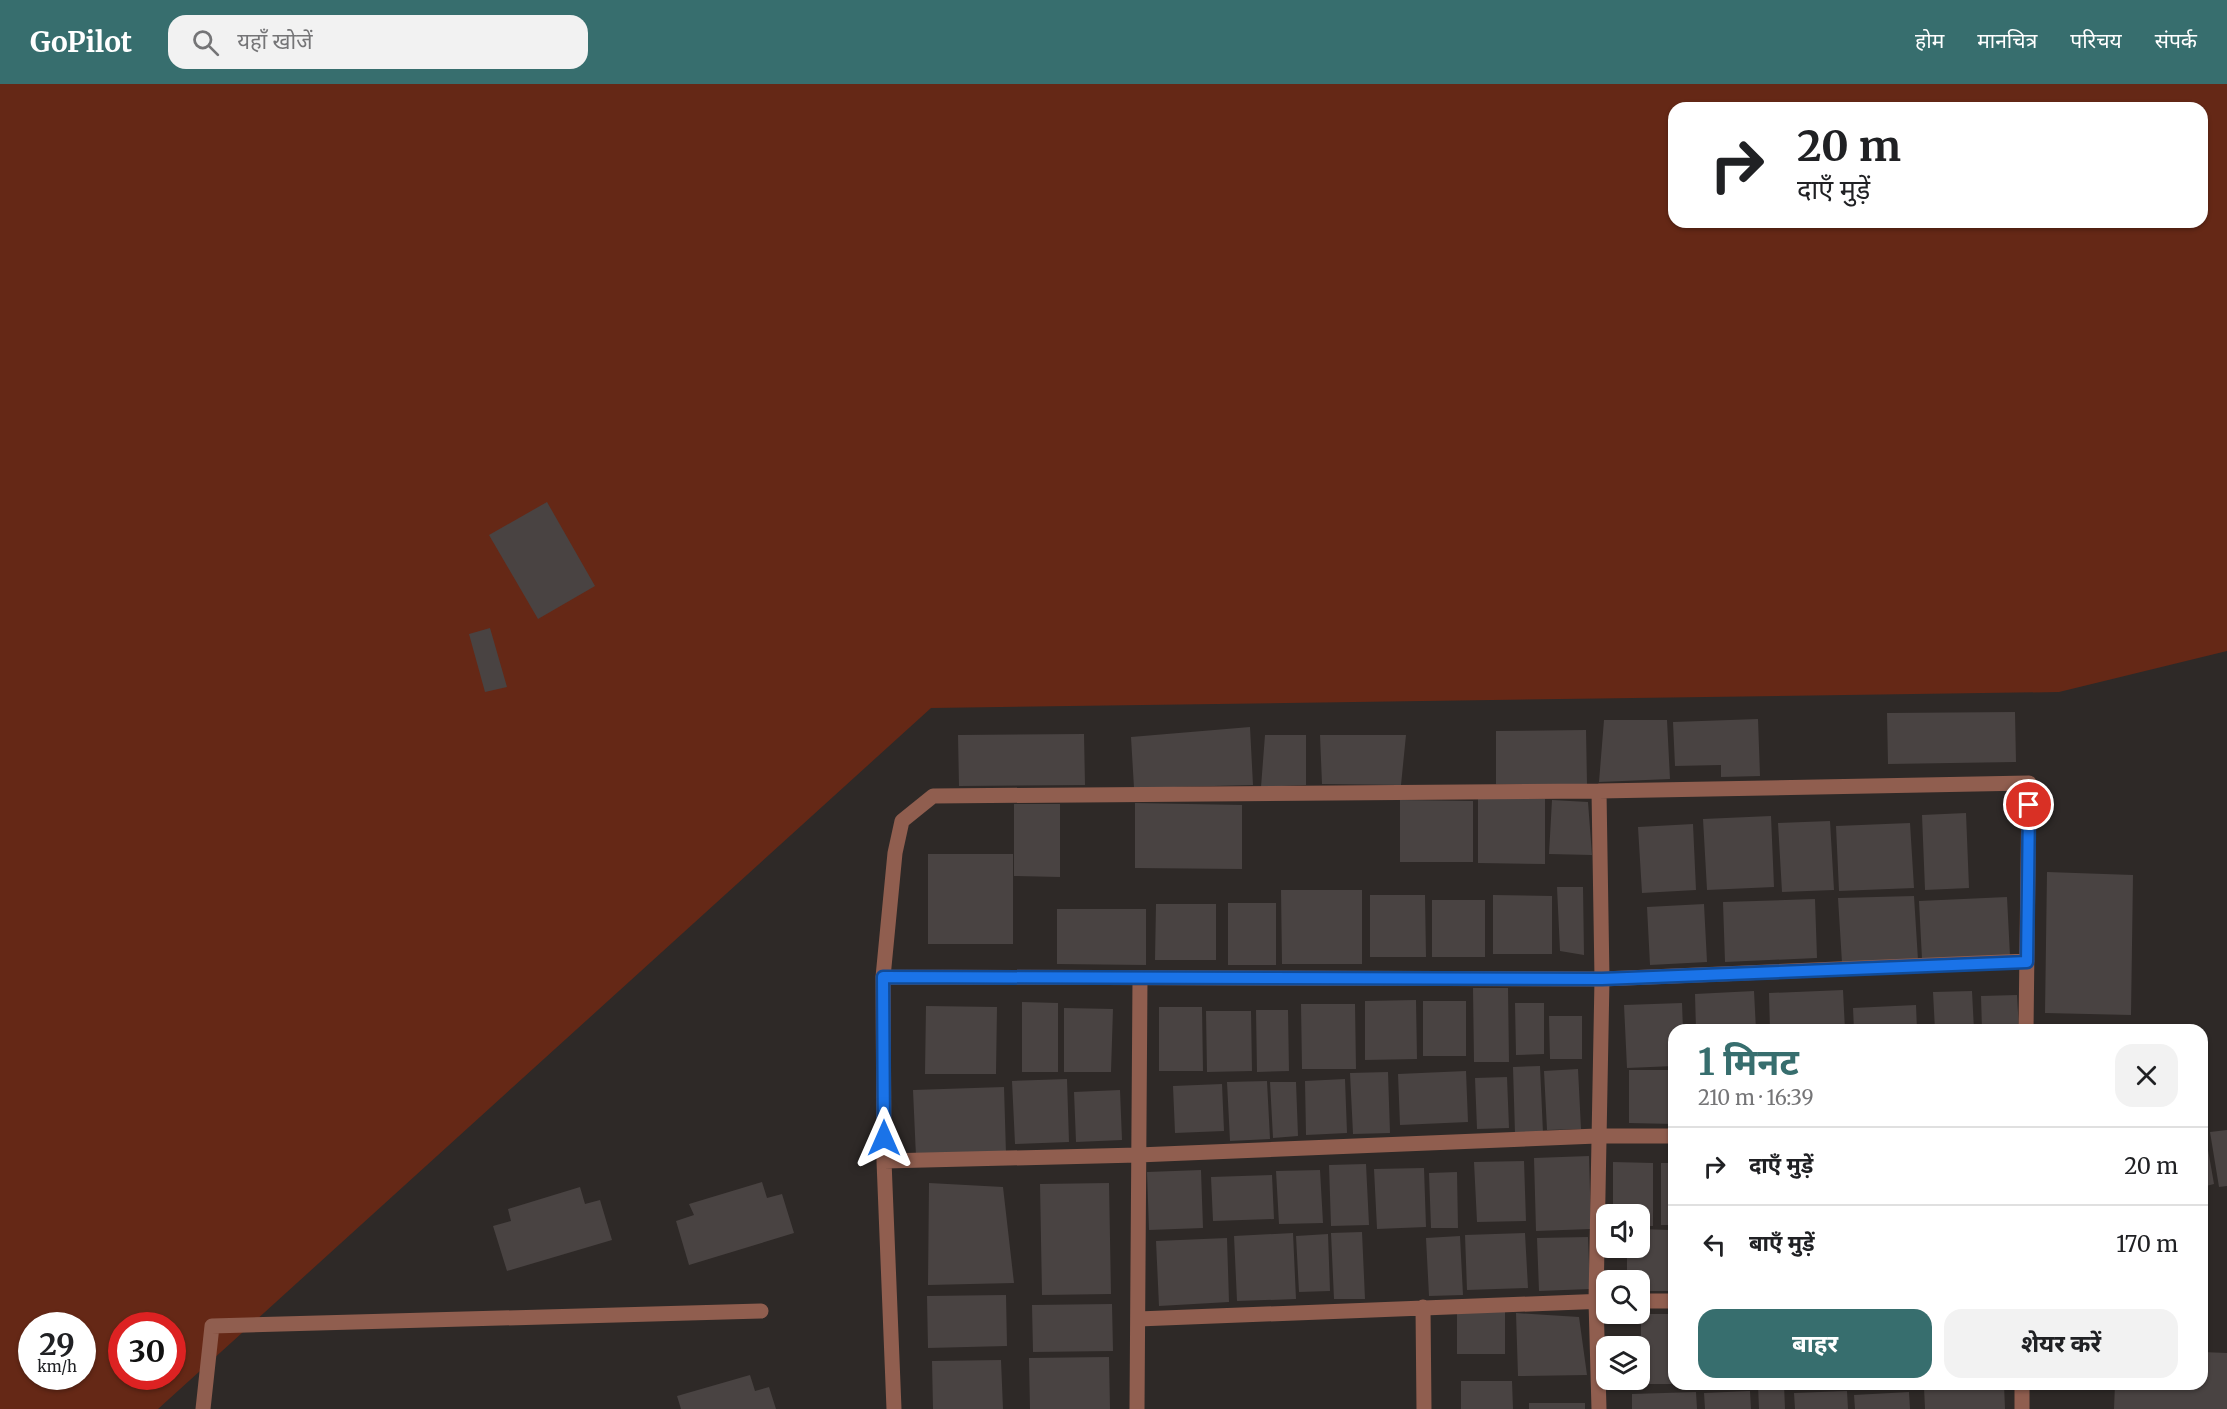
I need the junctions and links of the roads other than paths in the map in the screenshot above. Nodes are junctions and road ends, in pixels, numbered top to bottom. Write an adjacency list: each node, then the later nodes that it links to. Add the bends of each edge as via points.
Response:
1 (1599, 791): 2 (street, via 2030,783); 3 (street, via 933,796 902,821 895,853); 5 (street)
2 (2027, 962): 5 (street); 6 (street)
3 (883, 977): 4 (street); 10 (street)
4 (1140, 978): 5 (street); 9 (street)
5 (1602, 979): 7 (street)
6 (2026, 1024)
7 (1598, 1136): 8 (street); 9 (street); 11 (street)
8 (1668, 1136)
9 (1138, 1155): 10 (street); 17 (street)
10 (884, 1161): 21 (street)
11 (1600, 1270)
12 (1596, 1301): 15 (street)
13 (1650, 1301): 14 (street)
14 (1668, 1301)
15 (1423, 1307): 17 (street); 23 (street)
16 (761, 1311): 20 (street, via 212,1326)
17 (1138, 1318): 22 (street)
18 (1601, 1324): 24 (street)
19 (2022, 1390): 25 (street)
20 (203, 1409)
21 (894, 1409)
22 (1137, 1409)
23 (1424, 1409)
24 (1599, 1409)
25 (2022, 1409)

